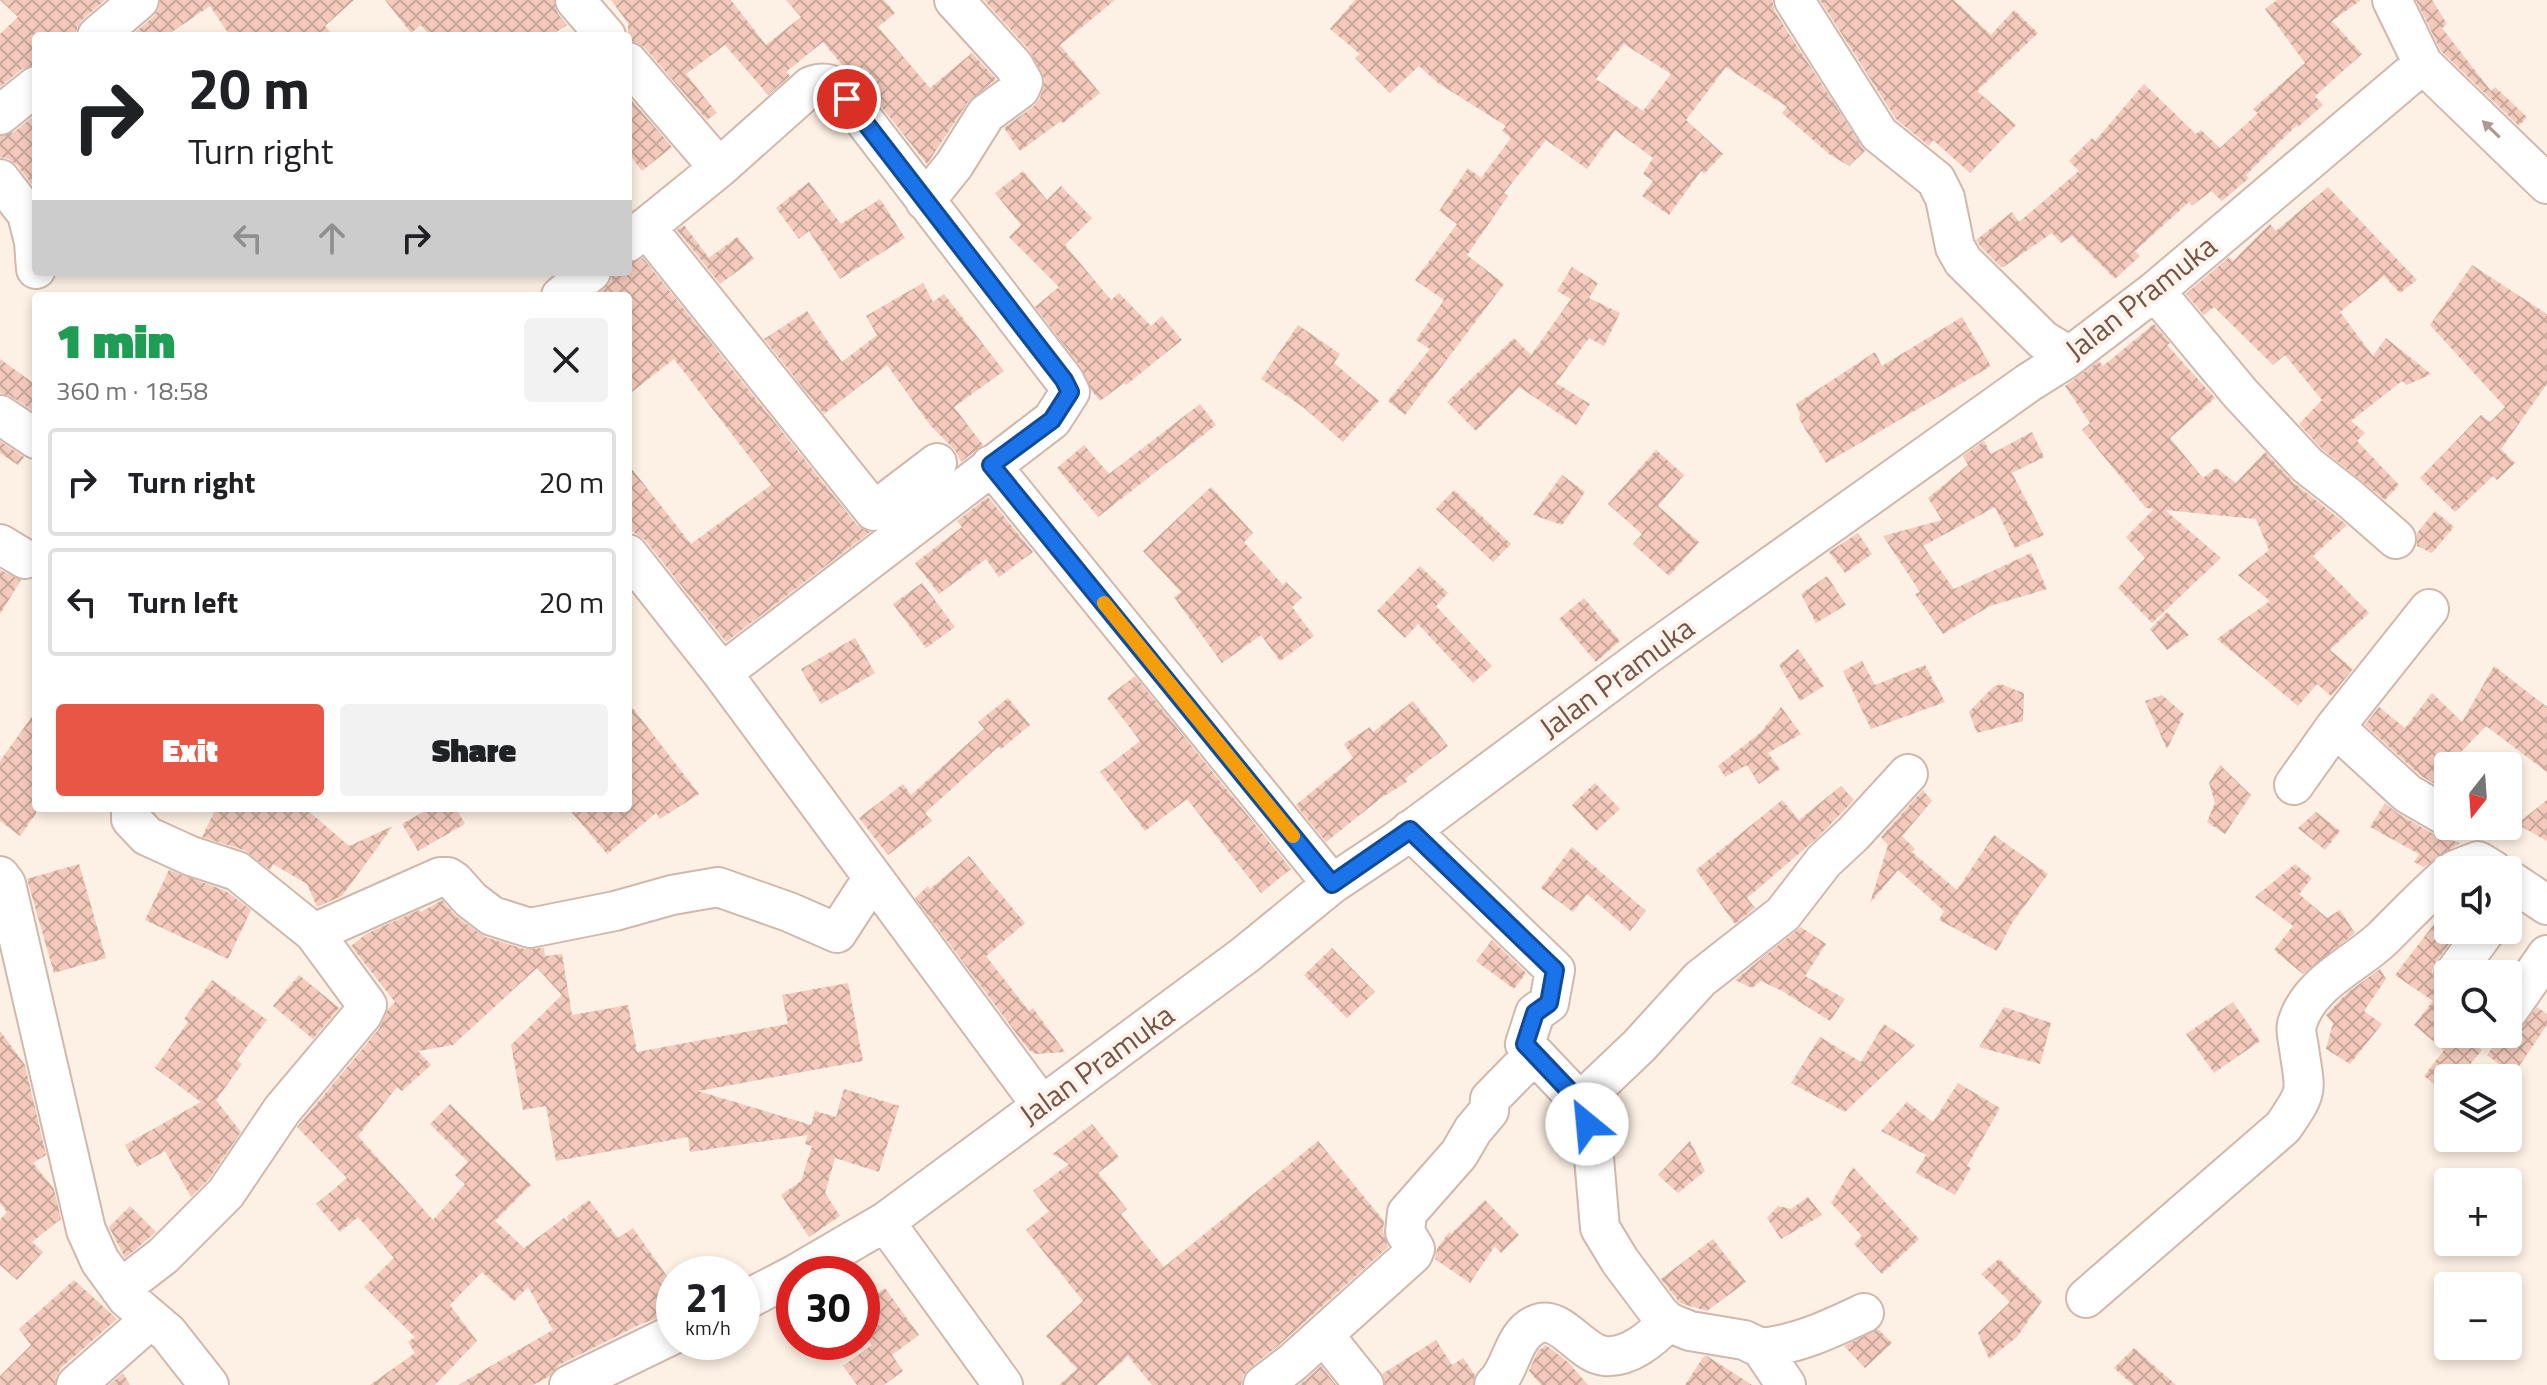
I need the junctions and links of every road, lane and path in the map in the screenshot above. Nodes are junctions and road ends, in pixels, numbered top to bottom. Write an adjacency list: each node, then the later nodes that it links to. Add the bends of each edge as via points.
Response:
1 (139, 0): 6 (street)
2 (575, 0): 7 (street)
3 (954, 0): 15 (street, via 1023,82 986,114)
4 (1794, 0): 21 (street, via 1879,134 1936,180 1963,261 2043,340)
5 (2392, 0): 8 (street)
6 (102, 32)
7 (603, 32)
8 (2423, 64): 14 (street, one-way to 8); 19 (street, Jalan Pramuka)
9 (632, 67): 12 (street)
10 (32, 89): 11 (street)
11 (0, 115)
12 (719, 168): 15 (street, via 811,86 830,84 840,89); 17 (street)
13 (0, 179): 16 (street, via 27,214)
14 (2547, 184)
15 (925, 201): 25 (street, via 1070,392 1052,420)
16 (32, 234)
17 (637, 234): 24 (street, via 874,511)
18 (586, 276): 20 (street)
19 (2155, 291): 21 (street, Jalan Pramuka); 26 (street, via 2307,465)
20 (566, 292)
21 (2069, 356): 35 (street, Jalan Pramuka)
22 (0, 415): 23 (street)
23 (32, 436)
24 (937, 463)
25 (991, 465): 29 (street); 38 (street)
26 (2396, 539)
27 (632, 559): 29 (street)
28 (2429, 609): 30 (street)
29 (722, 673): 37 (street)
30 (2335, 727): 32 (street); 33 (street, via 2408,794)
31 (1908, 774): 44 (street, via 1824,861 1783,914 1700,979)
32 (2294, 785)
33 (2434, 809)
34 (131, 812): 40 (street, via 147,836 237,871)
35 (1410, 830): 38 (street, Jalan Pramuka); 43 (street, via 1555,970 1549,1003 1535,1013 1525,1044)
36 (0, 876): 48 (street, via 86,1230)
37 (872, 879): 40 (street, via 837,933 718,887 530,928 492,916 448,877); 45 (street)
38 (1332, 884): 45 (street, Jalan Pramuka)
39 (2434, 896): 49 (street, via 2419,900 2309,998 2296,1027 2306,1084 2283,1127)
40 (314, 933): 48 (street, via 367,1005 362,1015 282,1110 226,1193 163,1256)
41 (2547, 955): 42 (street)
42 (2522, 991)
43 (1534, 1054): 44 (street); 53 (street, via 1490,1099 1489,1111 1459,1154 1407,1213 1405,1232 1413,1254)
44 (1580, 1102): 52 (street, via 1593,1146 1600,1228)
45 (1042, 1106): 46 (street, Jalan Pramuka)
46 (885, 1222): 47 (street, Jalan Pramuka); 59 (street)
47 (827, 1256)
48 (120, 1289): 51 (street)
49 (2086, 1298)
50 (1864, 1313): 55 (street, via 1818,1335)
51 (151, 1319): 56 (street); 57 (street)
52 (1668, 1322): 55 (street); 62 (street, via 1649,1341 1604,1356 1545,1321 1532,1326 1518,1342)
53 (1324, 1335): 60 (street); 61 (street)
54 (656, 1343): 58 (street)
55 (1761, 1348): 63 (street)
56 (76, 1385)
57 (209, 1385)
58 (569, 1385)
59 (1003, 1385)
60 (1263, 1385)
61 (1364, 1385)
62 (1494, 1385)
63 (1786, 1385)

